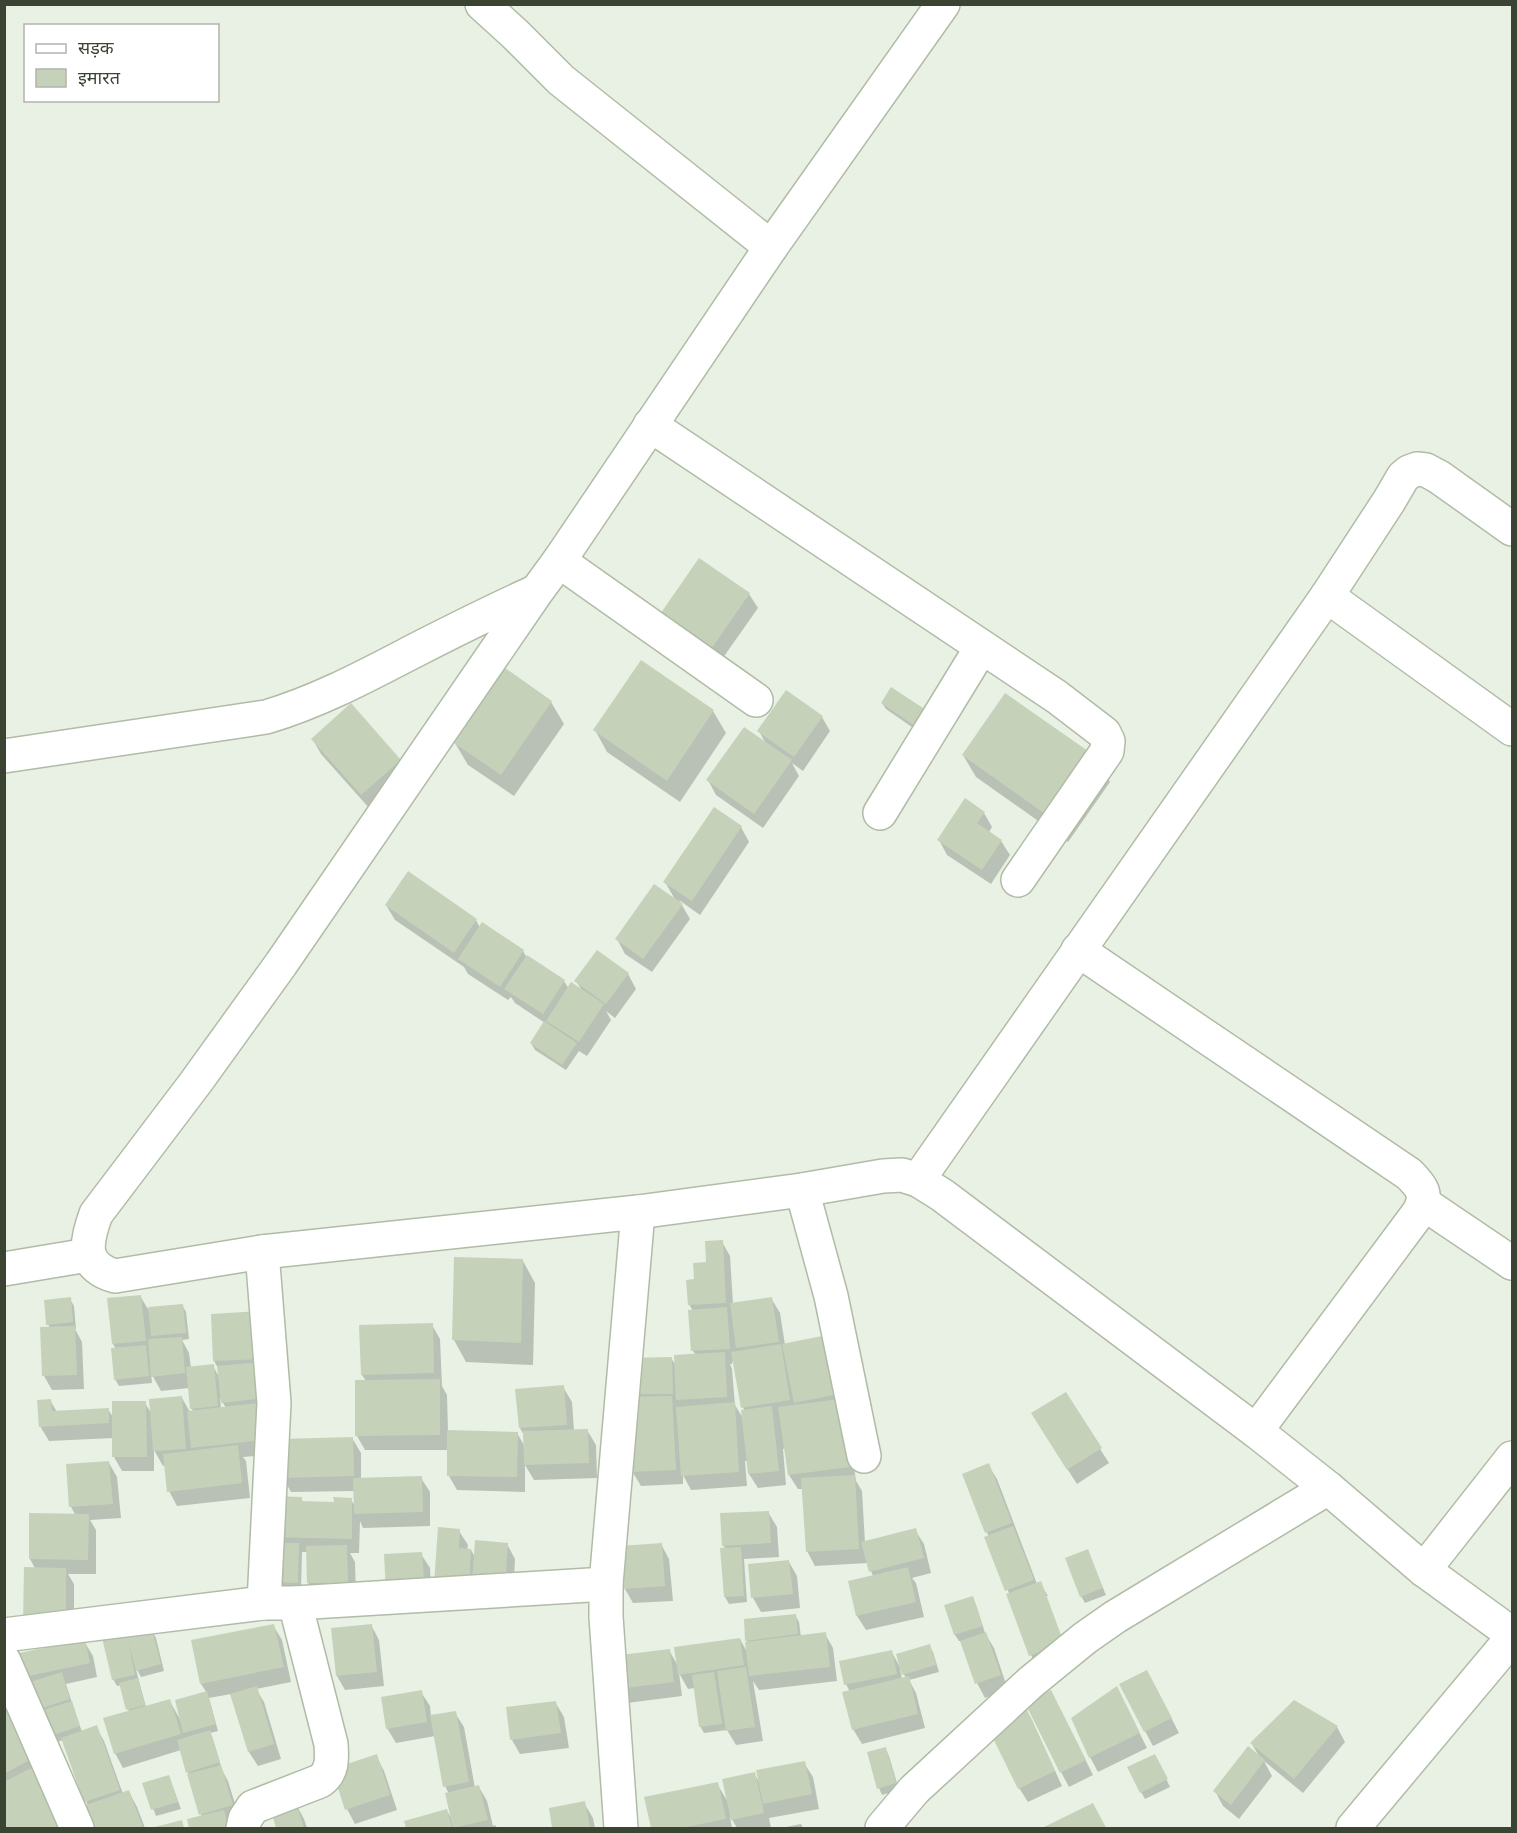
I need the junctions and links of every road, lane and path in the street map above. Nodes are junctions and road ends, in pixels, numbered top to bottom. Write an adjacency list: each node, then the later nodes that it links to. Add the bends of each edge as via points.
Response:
1 (482, 4): 3 (street, via 561,80)
2 (943, 4): 3 (street)
3 (771, 247): 4 (street)
4 (650, 425): 6 (street); 9 (street)
5 (1512, 530): 8 (street, via 1439,477 1417,469 1403,477)
6 (559, 561): 7 (street); 10 (street)
7 (537, 591): 12 (street, via 345,687 290,710 266,717); 21 (street, via 281,964 96,1214 89,1231)
8 (1327, 596): 11 (street); 15 (street)
9 (981, 648): 13 (street); 14 (street, via 1057,697 1104,733 1108,741 1107,751)
10 (756, 700)
11 (1512, 729)
12 (4, 756)
13 (880, 813)
14 (1018, 880)
15 (1078, 950): 16 (street); 18 (street, via 1409,1174 1424,1193)
16 (918, 1180): 17 (street, via 902,1175 883,1176); 24 (street)
17 (802, 1190): 19 (street); 25 (street, via 831,1296)
18 (1423, 1203): 22 (street); 24 (street)
19 (638, 1212): 20 (street); 29 (street)
20 (262, 1252): 21 (street, via 115,1276 97,1267); 30 (street, via 274,1403)
21 (88, 1255): 23 (street)
22 (1512, 1263)
23 (4, 1269)
24 (1256, 1431): 27 (street)
25 (864, 1456)
26 (1512, 1458): 28 (street)
27 (1328, 1488): 28 (street); 37 (street, via 1085,1638 914,1790)
28 (1424, 1570): 32 (street)
29 (606, 1584): 30 (street); 36 (street)
30 (280, 1603): 31 (street); 35 (street, via 331,1744 331,1767 320,1781 254,1808)
31 (4, 1635)
32 (1512, 1636): 38 (street)
33 (4, 1661): 34 (street)
34 (76, 1828)
35 (243, 1828)
36 (621, 1828)
37 (882, 1828)
38 (1353, 1828)

